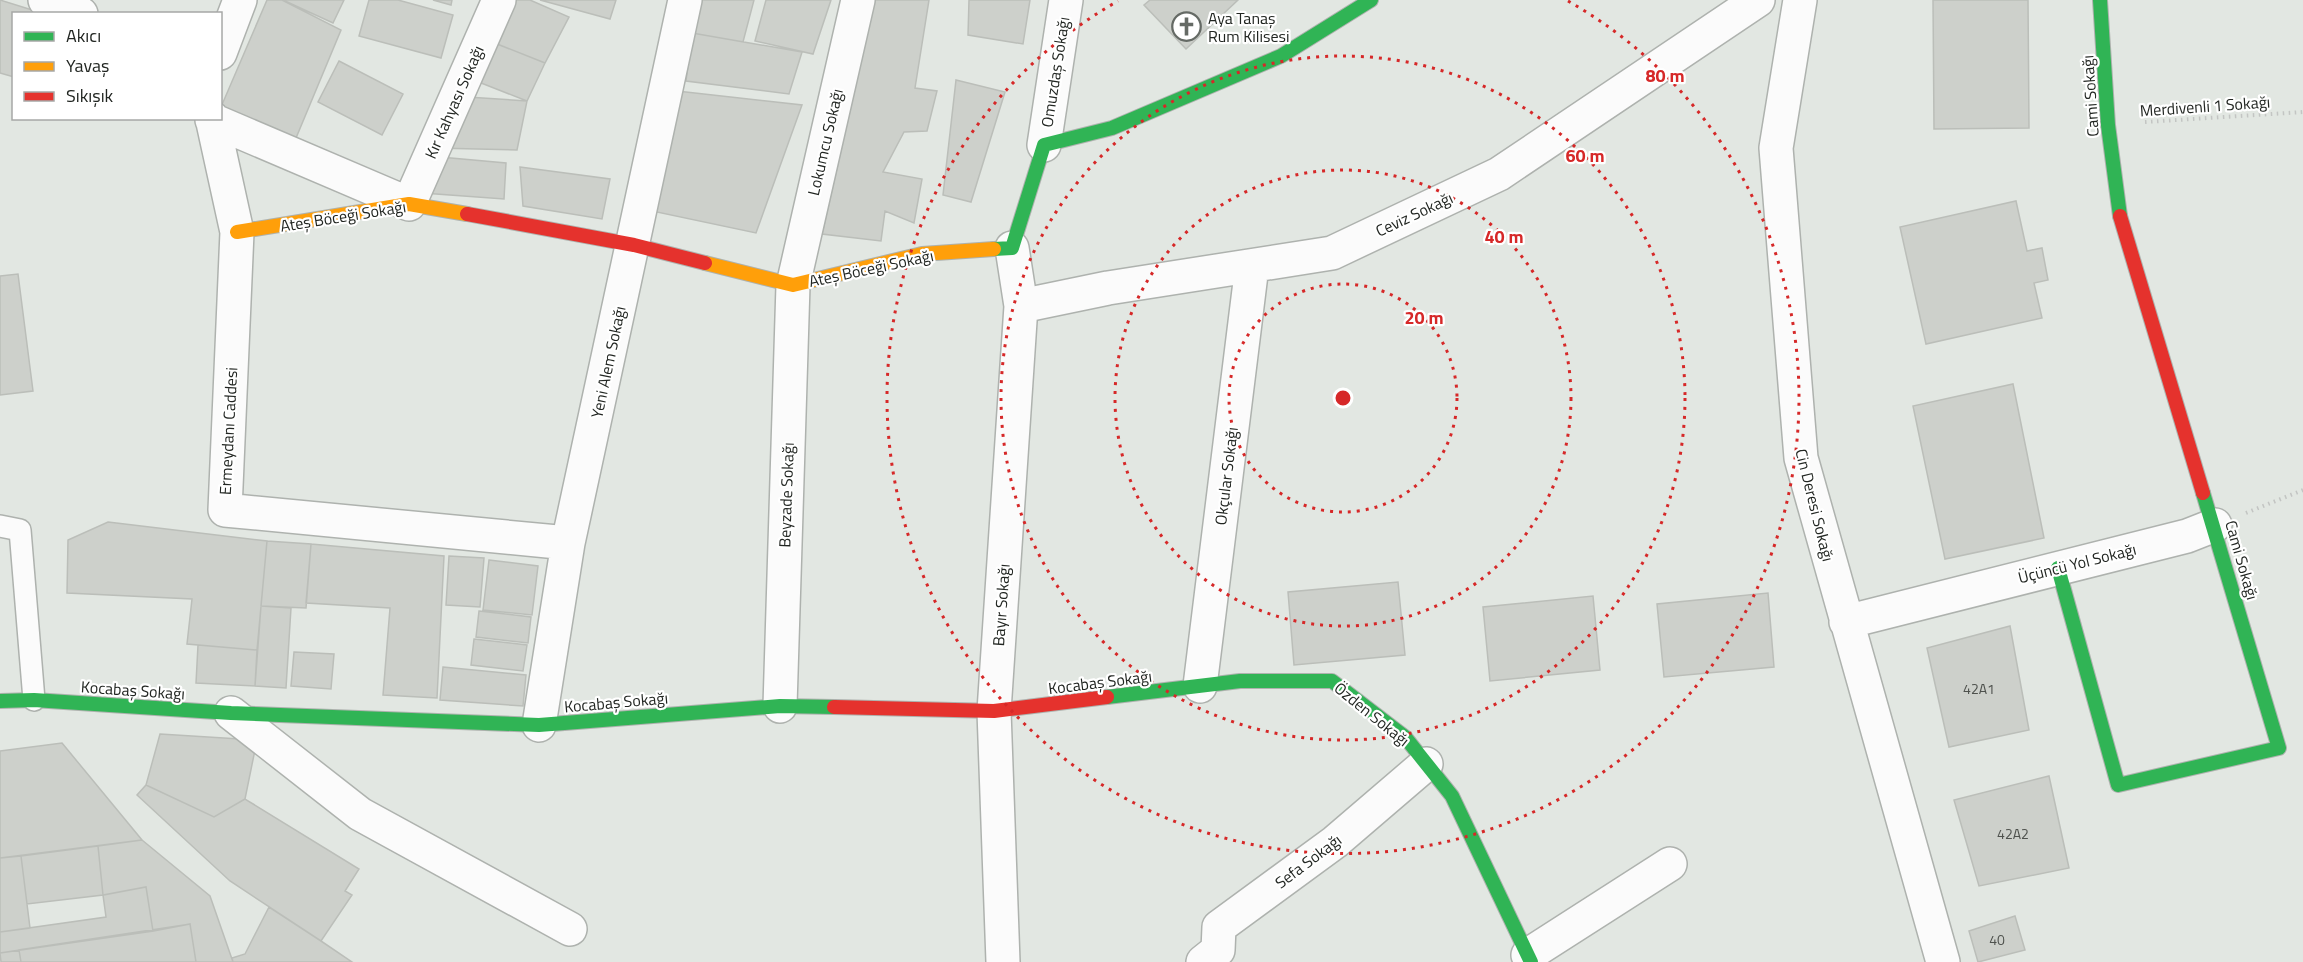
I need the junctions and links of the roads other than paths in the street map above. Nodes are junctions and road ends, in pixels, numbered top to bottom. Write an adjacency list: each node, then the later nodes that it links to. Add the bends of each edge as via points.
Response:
1 (45, 0): 11 (street)
2 (240, 0): 12 (street)
3 (499, 0): 16 (street, Kır Kahyası Sokağı)
4 (685, 0): 18 (street, Yeni Alem Sokağı)
5 (858, 0): 21 (street, Lokumcu Sokağı)
6 (1066, 0): 15 (street, Omuzdaş Sokağı)
7 (1371, 0): 15 (street, via 1281,56 1112,128)
8 (1758, 0): 20 (street, Ceviz Sokağı, via 1499,174 1332,253)
9 (1800, 0): 27 (street, Cin Deresi Sokağı, via 1776,148 1801,458)
10 (2100, 0): 23 (street, Cami Sokağı, via 2108,125 2119,211)
11 (76, 12)
12 (222, 48)
13 (212, 120): 17 (street, Ermeydanı Caddesi)
14 (214, 120): 16 (street)
15 (1044, 145): 19 (street)
16 (409, 204): 17 (street, Ateş Böceği Sokağı); 18 (street, Ateş Böceği Sokağı)
17 (237, 232): 25 (street, Ermeydanı Caddesi, via 225,510)
18 (633, 245): 21 (street, Ateş Böceği Sokağı); 25 (street, Yeni Alem Sokağı)
19 (1012, 248): 21 (street, Ateş Böceği Sokağı, via 922,254); 22 (street, Bayır Sokağı)
20 (1252, 266): 22 (street, Ceviz Sokağı); 28 (street, Okçular Sokağı)
21 (793, 285): 31 (street, Beyzade Sokağı)
22 (1021, 306): 32 (street, Bayır Sokağı)
23 (2215, 525): 26 (street, Üçüncü Yol Sokağı, via 2187,536); 26 (street, Cami Sokağı, via 2279,748 2118,785)
24 (0, 526): 29 (lane, via 20,530)
25 (568, 543): 34 (street, Yeni Alem Sokağı)
26 (2058, 568): 27 (street, Üçüncü Yol Sokağı)
27 (1846, 622): 41 (street, Cin Deresi Sokağı)
28 (1200, 686): 32 (street, Kocabaş Sokağı); 35 (street, Özden Sokağı, via 1240,681 1332,681 1405,737)
29 (34, 699): 30 (street, Kocabaş Sokağı); 33 (street, Kocabaş Sokağı)
30 (0, 701)
31 (780, 706): 32 (street, Kocabaş Sokağı); 34 (street, Kocabaş Sokağı)
32 (994, 711): 40 (street, Bayır Sokağı)
33 (231, 713): 34 (street, Kocabaş Sokağı); 37 (street, via 360,814)
34 (538, 725)
35 (1426, 764): 38 (street, Sefa Sokağı, via 1335,842 1219,927); 39 (street, Özden Sokağı, via 1452,796)
36 (1670, 864): 39 (street, Özden Sokağı)
37 (570, 929)
38 (1216, 958)
39 (1530, 958)
40 (1003, 962)
41 (1943, 962)

